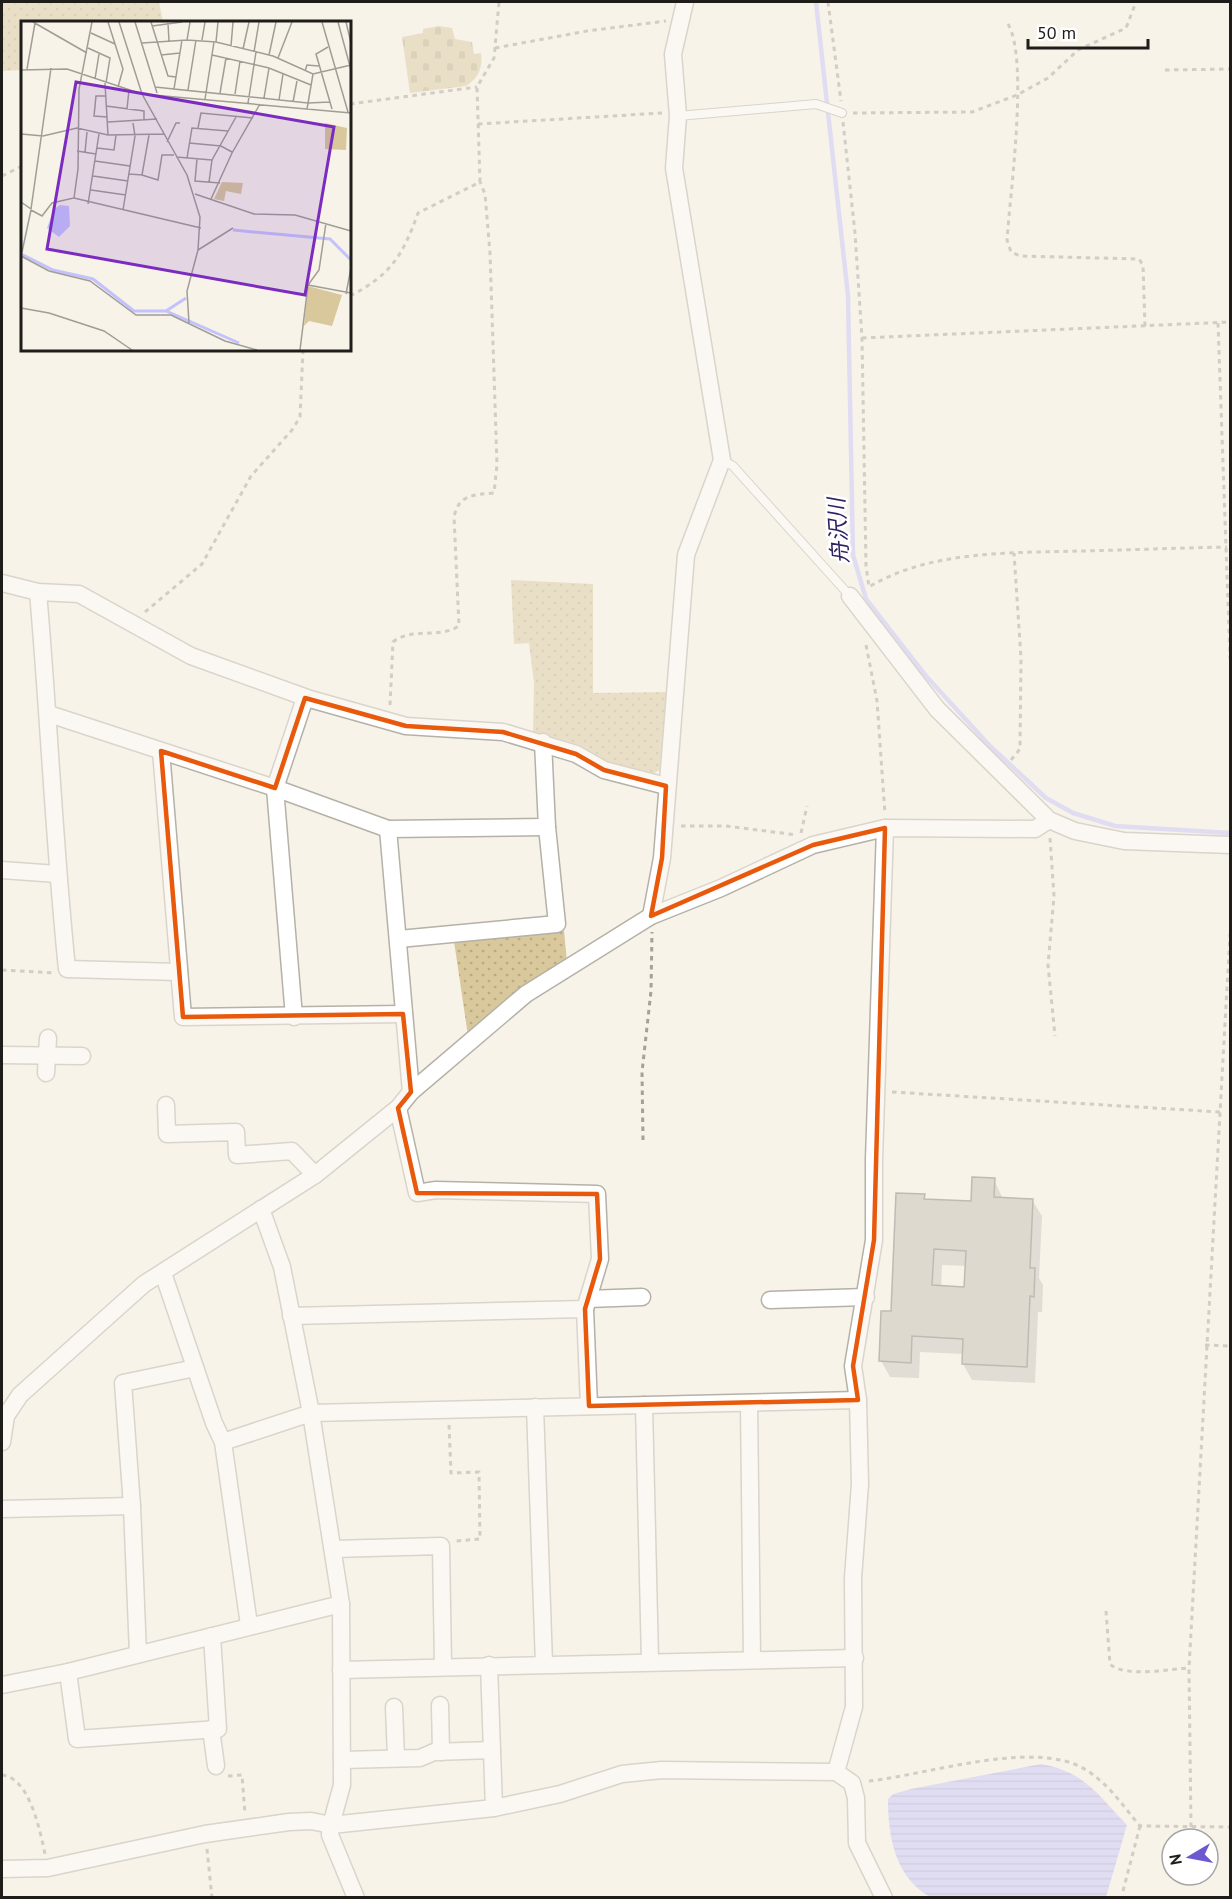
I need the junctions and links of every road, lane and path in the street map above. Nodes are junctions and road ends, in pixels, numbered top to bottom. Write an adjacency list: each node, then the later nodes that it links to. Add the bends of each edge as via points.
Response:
1 (499, 2): 7 (path)
2 (685, 2): 5 (street)
3 (828, 2): 13 (path)
4 (1136, 2): 11 (path, via 1126,28 1078,50 1048,78)
5 (680, 20): 7 (path, via 587,31); 14 (street, via 674,54)
6 (1008, 24): 11 (path, via 1017,48)
7 (495, 48): 10 (path, via 494,58)
8 (1230, 69): 9 (path)
9 (1165, 70)
10 (477, 87): 12 (path); 15 (path)
11 (1017, 95): 13 (path, via 972,112); 22 (path, via 1007,240 1011,252 1020,256 1139,259 1143,265)
12 (351, 104)
13 (842, 112): 14 (lane, via 816,104); 23 (path)
14 (678, 114): 15 (path); 25 (street, via 674,168)
15 (478, 124): 18 (path)
16 (21, 166): 17 (path)
17 (2, 176)
18 (480, 182): 19 (path, via 418,213 396,264); 36 (path, via 485,194 490,253 494,493 462,499 454,518 459,626 449,633 400,636 393,642 391,702)
19 (351, 295)
20 (1230, 322): 21 (path)
21 (1218, 323): 22 (path); 26 (path)
22 (1146, 326): 23 (path)
23 (862, 338): 27 (path, via 869,587 928,564)
24 (303, 351): 31 (path, via 300,417 251,476 202,564)
25 (722, 460): 30 (lane, via 733,466); 40 (street, via 686,555)
26 (1227, 547): 27 (path); 33 (path)
27 (1014, 553): 39 (path, via 1021,658 1020,749)
28 (2, 583): 29 (street)
29 (38, 592): 31 (street, via 79,594); 35 (street)
30 (850, 596): 43 (street, via 937,709)
31 (134, 622): 34 (street, via 191,656)
32 (866, 644): 46 (path, via 877,701)
33 (1230, 659)
34 (305, 698): 36 (street); 41 (street)
35 (49, 714): 38 (street); 51 (street)
36 (386, 721): 37 (street, via 406,726 502,732)
37 (543, 742): 40 (street, via 604,770); 45 (street)
38 (161, 751): 41 (street); 57 (street)
39 (1014, 756)
40 (666, 786): 44 (street)
41 (275, 788): 47 (street); 59 (street)
42 (807, 806): 48 (path)
43 (1049, 820): 46 (street, via 1035,829); 49 (street, via 1075,831 1124,841); 60 (path, via 1054,896 1048,965)
44 (664, 826): 48 (path, via 726,826); 52 (street)
45 (547, 827): 47 (street); 54 (street, via 557,924)
46 (885, 828): 48 (street); 66 (street)
47 (388, 829): 54 (street)
48 (803, 842): 52 (street, via 721,888)
49 (1230, 845)
50 (2, 870): 51 (street)
51 (57, 874): 55 (street)
52 (651, 916): 67 (street, via 526,994); 71 (path, via 651,991 642,1072)
53 (1230, 934): 70 (path)
54 (399, 939): 58 (street)
55 (67, 969): 56 (path, via 61,974); 57 (street)
56 (2, 970)
57 (179, 972): 59 (street, via 183,1017)
58 (403, 1014): 59 (street); 67 (street)
59 (294, 1017)
60 (1055, 1036)
61 (48, 1038): 63 (street)
62 (2, 1055): 63 (street)
63 (47, 1056): 64 (street); 65 (street)
64 (81, 1056)
65 (46, 1073)
66 (876, 1091): 70 (path); 76 (street, via 874,1240)
67 (411, 1092): 69 (street)
68 (166, 1105): 72 (street, via 167,1134 236,1132 237,1155 292,1151)
69 (398, 1108): 72 (street); 78 (street, via 417,1192 597,1194 600,1259)
70 (1220, 1112): 80 (path)
71 (643, 1140)
72 (315, 1175): 73 (street)
73 (261, 1209): 74 (street); 79 (street, via 282,1267)
74 (163, 1273): 82 (street); 89 (street, via 144,1284 69,1349)
75 (642, 1297): 78 (street)
76 (866, 1297): 77 (street); 83 (street, via 853,1366)
77 (770, 1300)
78 (586, 1304): 79 (street); 86 (street)
79 (291, 1316): 90 (street)
80 (1205, 1345): 81 (path); 108 (path)
81 (1230, 1346)
82 (195, 1368): 92 (street); 93 (street, via 123,1383)
83 (858, 1401): 84 (street); 102 (street)
84 (749, 1403): 85 (street); 103 (street)
85 (644, 1405): 86 (street); 104 (street)
86 (589, 1406): 87 (street)
87 (535, 1407): 88 (street); 105 (street)
88 (449, 1410): 90 (street); 95 (path, via 451,1473 479,1472 480,1539 445,1541)
89 (3, 1412): 91 (street)
90 (311, 1413): 92 (street); 96 (street)
91 (2, 1442)
92 (223, 1442): 99 (street)
93 (132, 1506): 94 (street); 101 (street)
94 (2, 1509)
95 (441, 1546): 96 (street); 107 (street)
96 (333, 1549): 97 (street)
97 (341, 1604): 99 (street); 109 (street)
98 (1106, 1611): 108 (path, via 1110,1664 1116,1669 1129,1672)
99 (249, 1626): 100 (street)
100 (212, 1636): 101 (street); 114 (street, via 218,1729)
101 (138, 1654): 110 (street)
102 (855, 1659): 103 (street); 120 (street, via 854,1707)
103 (752, 1660): 104 (street)
104 (650, 1661): 105 (street)
105 (544, 1664): 106 (street)
106 (489, 1665): 107 (street); 115 (street)
107 (443, 1666): 109 (street)
108 (1189, 1668): 126 (path)
109 (341, 1670): 118 (street)
110 (68, 1672): 111 (street); 114 (street, via 77,1739)
111 (2, 1685)
112 (440, 1706): 116 (street)
113 (394, 1707): 117 (street)
114 (211, 1729): 119 (street)
115 (492, 1750): 116 (street); 123 (street)
116 (441, 1752): 117 (street, via 420,1758)
117 (396, 1758): 118 (street)
118 (342, 1760): 124 (street, via 342,1785)
119 (221, 1765): 127 (path, via 228,1776 242,1775)
120 (836, 1772): 122 (street); 123 (street, via 632,1773)
121 (2, 1775): 129 (path, via 18,1783 30,1802)
122 (852, 1783): 125 (path, via 1023,1756 1052,1757 1084,1768 1107,1785); 134 (street, via 857,1843)
123 (494, 1808): 124 (street)
124 (330, 1825): 127 (street, via 311,1821); 133 (street, via 330,1835)
125 (1140, 1826): 126 (path); 131 (path)
126 (1191, 1827)
127 (246, 1828): 128 (street)
128 (205, 1834): 129 (street); 132 (path)
129 (48, 1868): 130 (street)
130 (2, 1869)
131 (1123, 1891)
132 (212, 1898)
133 (356, 1898)
134 (884, 1898)

